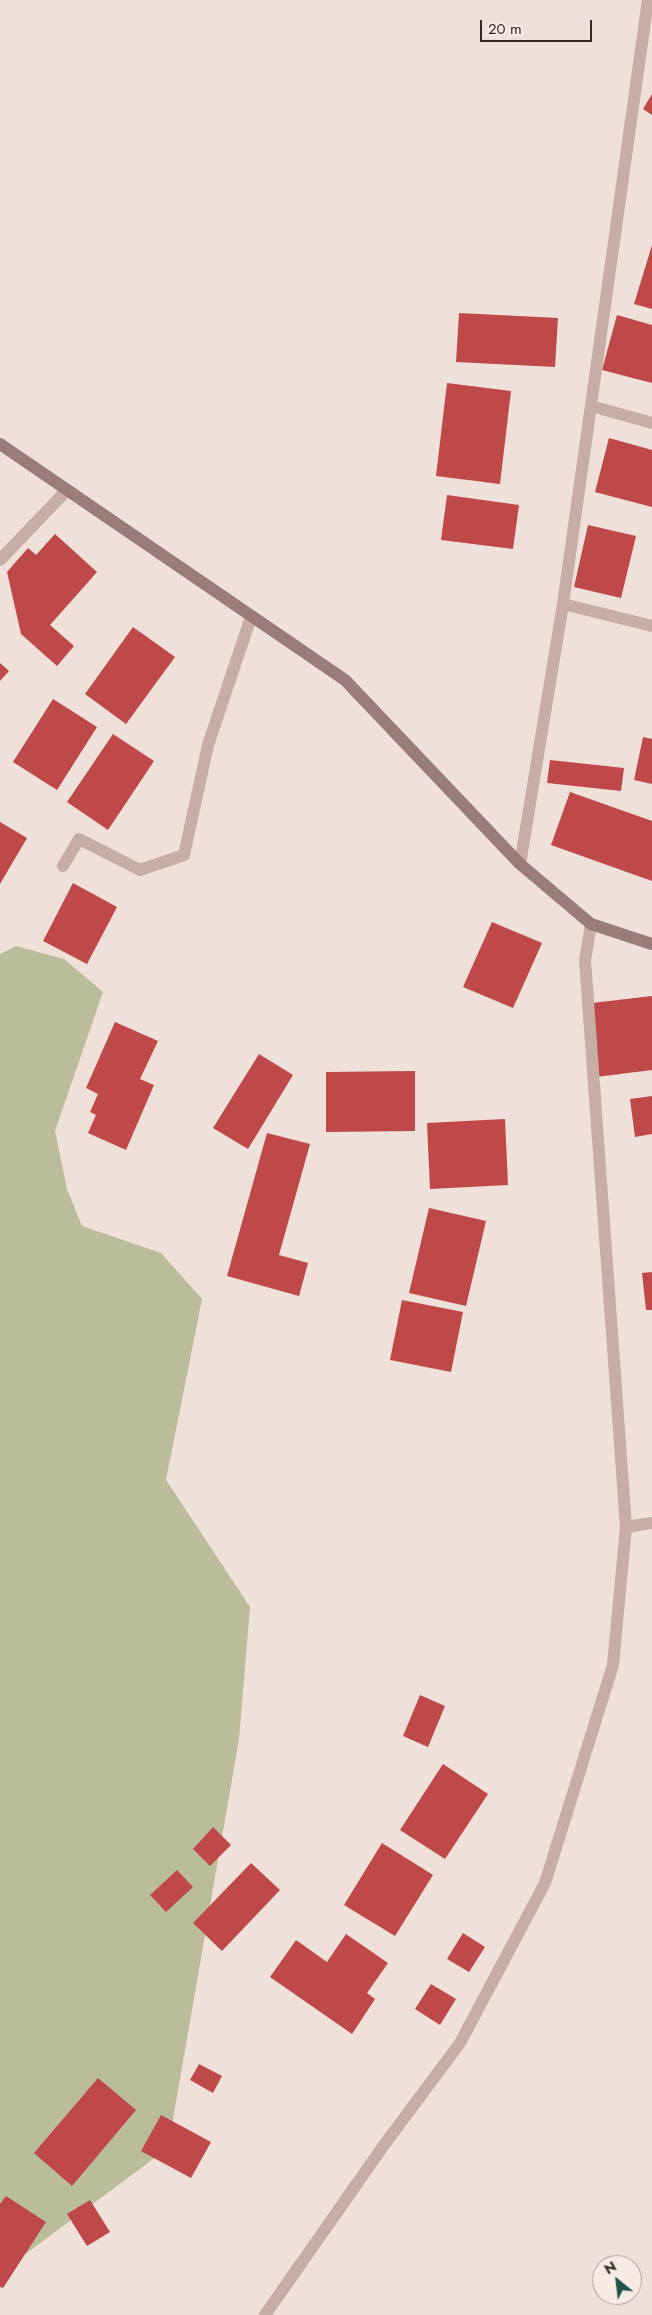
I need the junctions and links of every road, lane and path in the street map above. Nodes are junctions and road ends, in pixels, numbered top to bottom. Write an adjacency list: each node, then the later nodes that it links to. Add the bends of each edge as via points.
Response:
1 (649, 5): 2 (street)
2 (591, 406): 3 (street); 7 (street)
3 (652, 424)
4 (0, 444): 5 (street)
5 (68, 490): 6 (street); 8 (street)
6 (0, 560)
7 (563, 604): 9 (street); 10 (street)
8 (251, 617): 10 (street, via 345,680); 11 (street, via 208,745 184,855 140,870 79,839)
9 (652, 626)
10 (520, 864): 12 (street)
11 (63, 866)
12 (591, 924): 13 (street); 15 (street, via 585,960)
13 (652, 944)
14 (652, 1523): 15 (street)
15 (626, 1527): 16 (street, via 613,1664 545,1883 460,2043)
16 (265, 2315)

